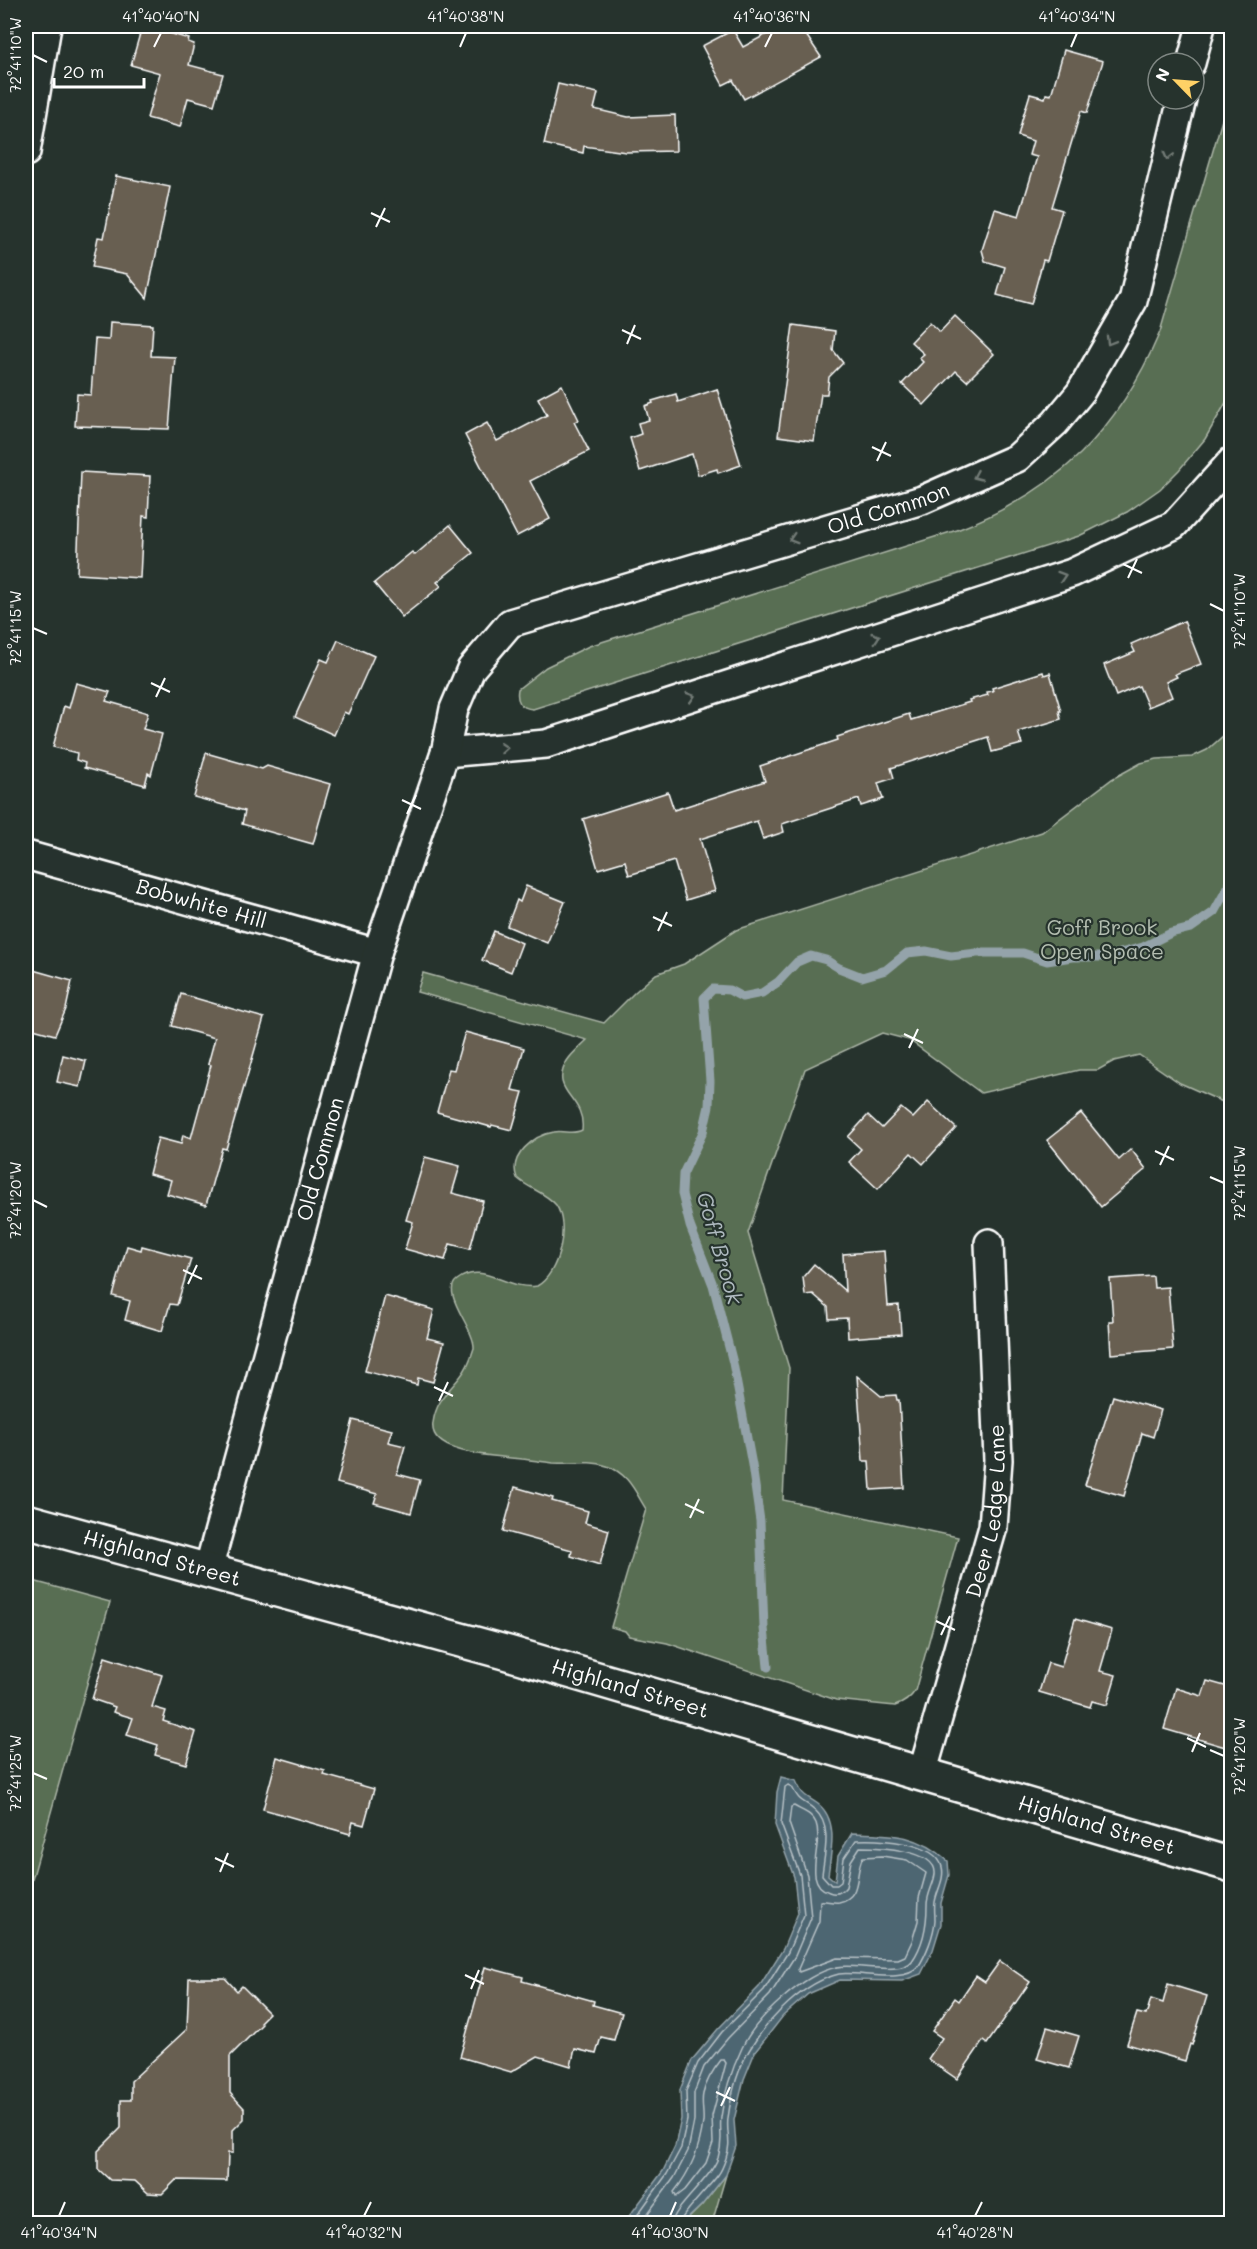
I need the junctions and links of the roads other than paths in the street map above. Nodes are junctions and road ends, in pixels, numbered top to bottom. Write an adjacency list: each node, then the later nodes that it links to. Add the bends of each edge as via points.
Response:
1 (47, 26): 5 (street)
2 (1201, 26): 3 (street)
3 (1194, 51)
4 (1179, 111): 7 (street, Old Common, one-way to 7, via 1133,301 1080,393 1017,458 922,500 510,622 471,669 454,709)
5 (26, 152)
6 (1232, 461): 7 (street, one-way to 6, via 546,744 1071,573 1174,525)
7 (446, 753): 9 (street, Old Common)
8 (26, 855): 9 (street, Bobwhite Hill)
9 (377, 953): 12 (street, Old Common)
10 (989, 1243): 13 (street, Deer Ledge Lane, via 998,1460 993,1527)
11 (26, 1521): 12 (main road, Highland Street)
12 (208, 1570): 13 (main road, Highland Street)
13 (922, 1774): 14 (main road, Highland Street)
14 (1232, 1865)

